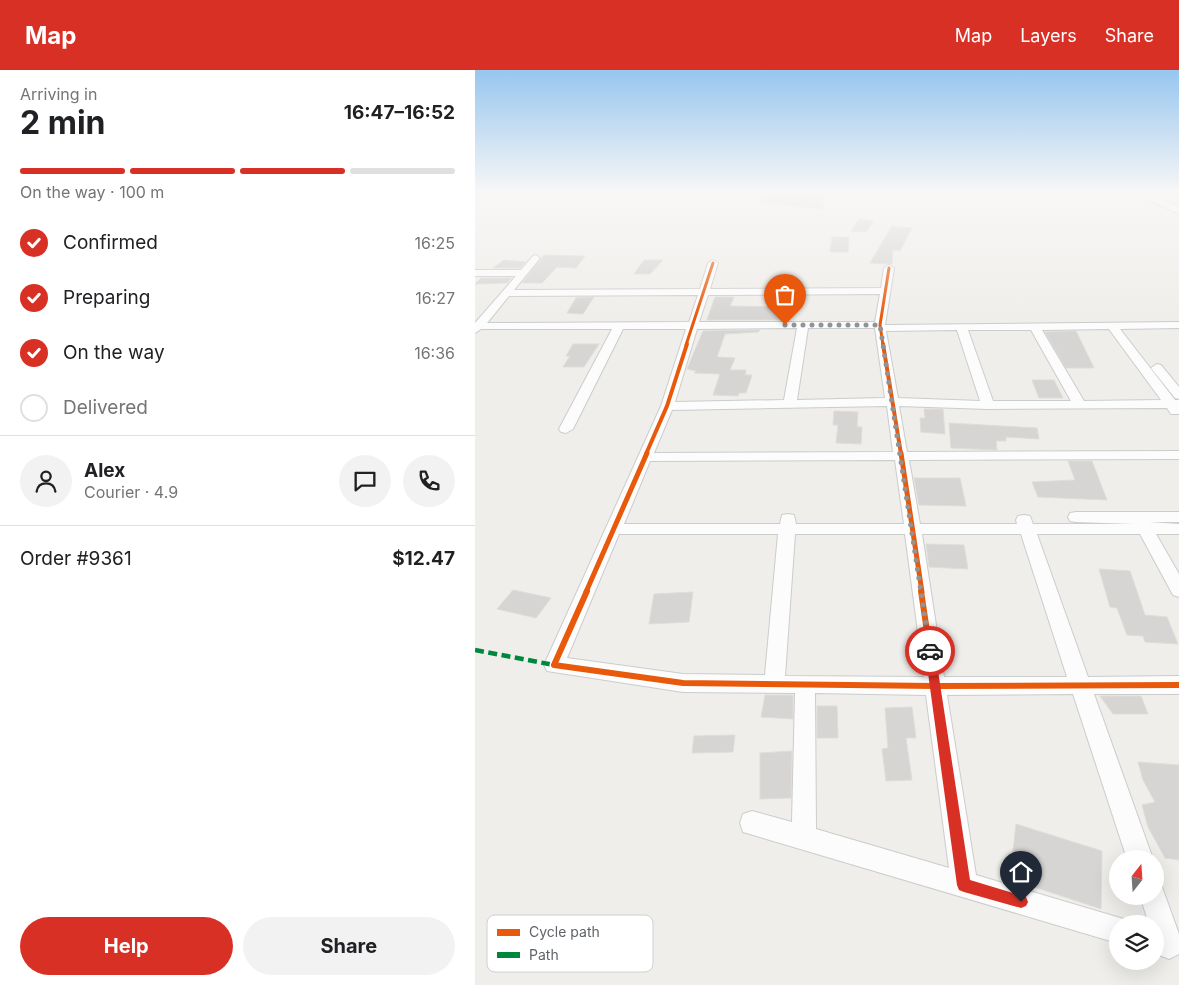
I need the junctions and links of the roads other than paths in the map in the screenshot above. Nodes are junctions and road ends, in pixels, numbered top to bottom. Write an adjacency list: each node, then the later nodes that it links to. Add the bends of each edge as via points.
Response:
1 (536, 258): 5 (street)
2 (713, 263): 6 (street)
3 (889, 268): 7 (street)
4 (475, 273): 5 (street)
5 (524, 273): 8 (street)
6 (704, 291): 7 (street); 8 (street); 14 (street)
7 (885, 291): 15 (street)
8 (507, 293): 17 (street)
9 (1118, 324): 10 (street); 12 (street); 22 (street)
10 (1179, 324)
11 (803, 325): 14 (street); 15 (street); 19 (street)
12 (1034, 325): 16 (street); 21 (street)
13 (619, 326): 14 (street); 17 (street); 24 (street)
14 (693, 326): 23 (street)
15 (880, 326): 16 (street); 18 (street)
16 (961, 327): 20 (street)
17 (477, 328)
18 (892, 402): 19 (street); 20 (street); 25 (street)
19 (790, 403): 23 (street)
20 (988, 405): 21 (street)
21 (1080, 405): 22 (street)
22 (1177, 405)
23 (667, 406): 27 (street)
24 (566, 428)
25 (901, 455): 26 (street); 27 (street); 30 (street)
26 (1179, 455)
27 (645, 457): 33 (street)
28 (1179, 517): 32 (street)
29 (787, 523): 30 (street); 33 (street); 37 (street)
30 (911, 523): 31 (street); 40 (street)
31 (1025, 523): 32 (street); 38 (street)
32 (1142, 523): 34 (street); 35 (street)
33 (617, 524): 37 (street, via 554,665 683,683)
34 (1179, 529)
35 (1179, 590)
36 (805, 683): 37 (street); 40 (street); 42 (street)
37 (774, 684)
38 (1080, 684): 39 (street); 40 (street); 43 (street)
39 (1179, 685)
40 (935, 686): 44 (street)
41 (752, 823): 42 (street)
42 (804, 837): 44 (street)
43 (1137, 850)
44 (964, 885): 46 (street)
45 (1156, 905): 47 (street)
46 (1109, 928)
47 (1168, 944)

